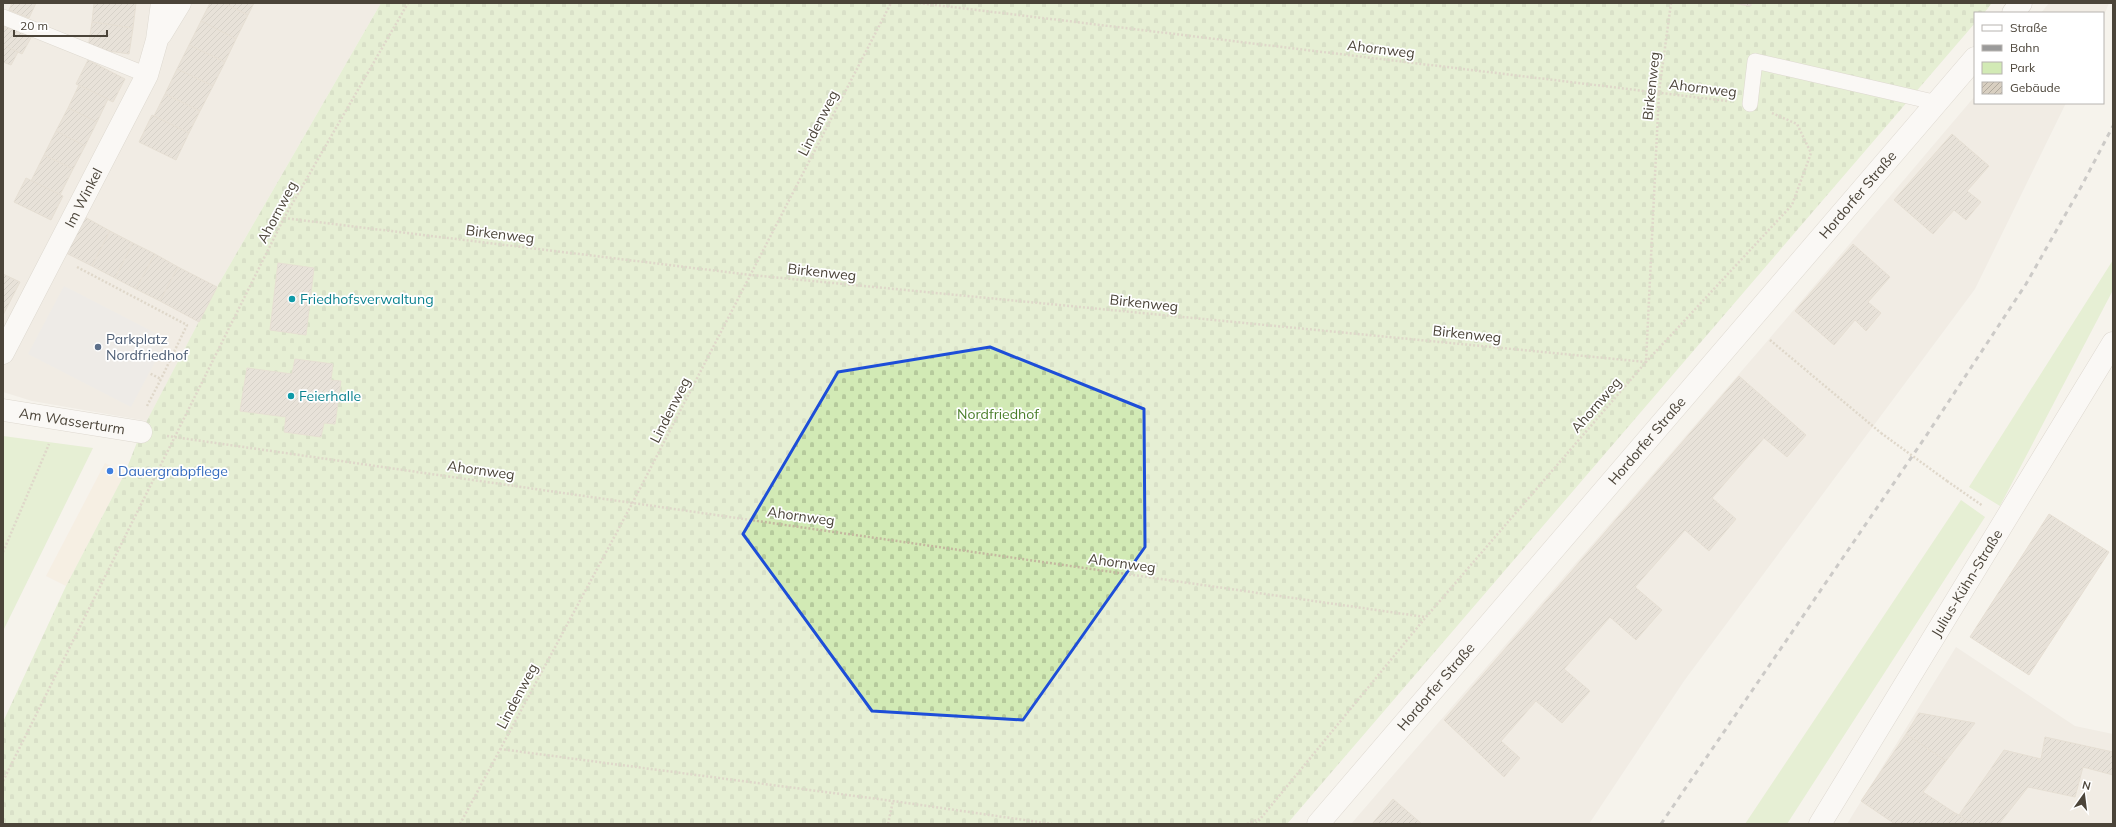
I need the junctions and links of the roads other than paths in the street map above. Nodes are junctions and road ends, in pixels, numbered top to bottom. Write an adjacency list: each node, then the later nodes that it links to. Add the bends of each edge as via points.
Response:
1 (162, 3): 6 (street, Im Winkel)
2 (180, 3): 6 (street, Im Winkel)
3 (2021, 3): 4 (street)
4 (2014, 12)
5 (3, 17): 8 (lane)
6 (157, 40): 8 (street, Im Winkel)
7 (1974, 59): 9 (street, Hordorfer Straße)
8 (147, 76): 12 (street, Im Winkel)
9 (1938, 103): 10 (lane, via 1755,61); 15 (street, Hordorfer Straße)
10 (1750, 104)
11 (2113, 343): 16 (street, Julius-Kühn-Straße)
12 (3, 353)
13 (3, 410): 14 (street, Am Wasserturm)
14 (138, 431)
15 (1318, 824)
16 (1820, 824)

